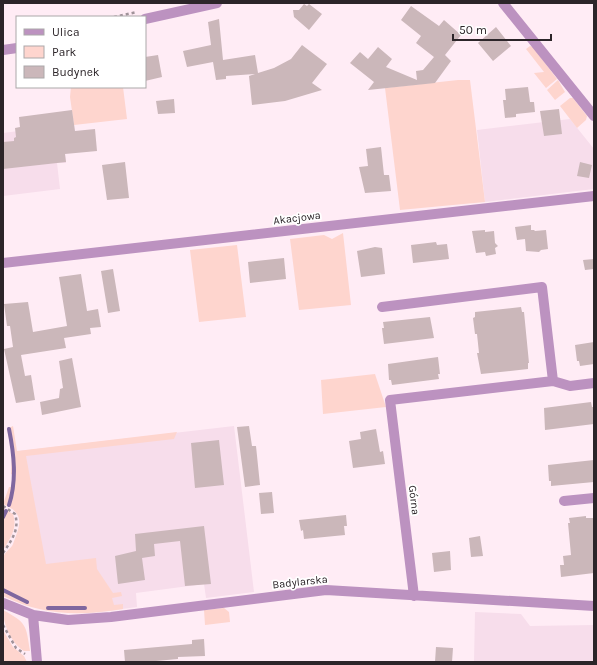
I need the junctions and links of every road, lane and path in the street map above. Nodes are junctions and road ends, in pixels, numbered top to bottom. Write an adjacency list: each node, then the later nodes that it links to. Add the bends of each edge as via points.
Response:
1 (217, 3): 3 (street)
2 (503, 3): 4 (street)
3 (146, 19)
4 (594, 116)
5 (594, 196): 6 (street, Akacjowa)
6 (3, 263)
7 (382, 307): 8 (street, via 542,288)
8 (553, 381): 9 (street, via 570,386); 14 (street, Górna, via 390,400)
9 (594, 383)
10 (594, 498): 11 (street)
11 (564, 501)
12 (3, 506): 13 (path, via 15,514 18,524)
13 (3, 553)
14 (414, 596): 16 (street, Badylarska); 17 (street, Badylarska, via 321,590 87,620 59,620)
15 (3, 603): 17 (street, Badylarska)
16 (594, 606)
17 (33, 616): 20 (street)
18 (3, 625): 19 (path, via 16,648)
19 (28, 655)
20 (37, 662)

